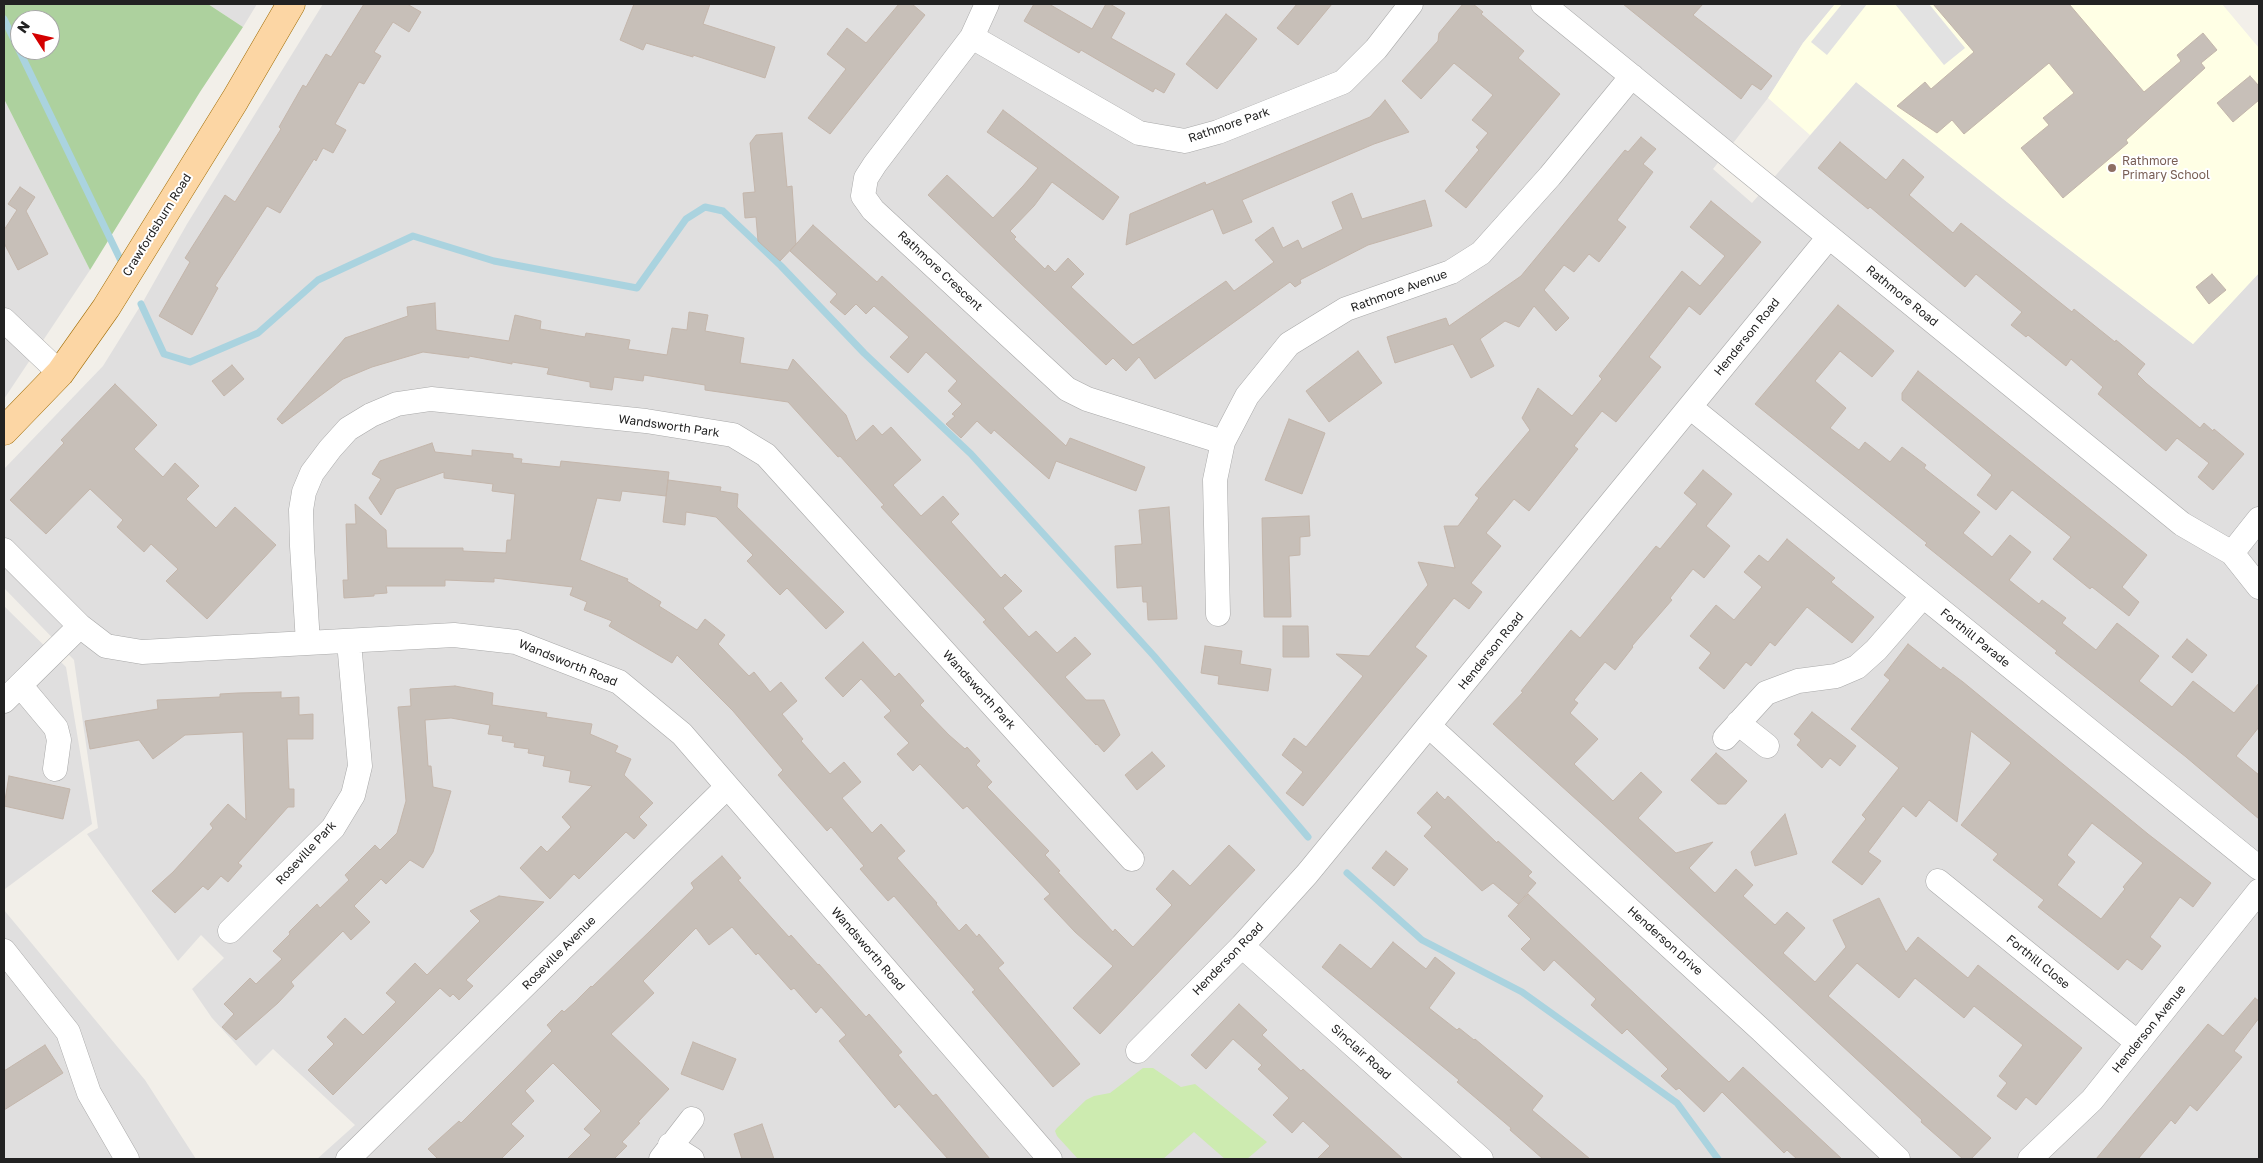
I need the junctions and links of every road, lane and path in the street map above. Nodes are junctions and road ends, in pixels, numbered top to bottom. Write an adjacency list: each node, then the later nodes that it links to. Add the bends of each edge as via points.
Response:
1 (291, 4): 9 (main road, Crawfordsburn Road, via 106,308)
2 (987, 4): 5 (street, Rathmore Crescent)
3 (1411, 4): 5 (street, Rathmore Park, via 1376,49 1343,82 1218,132 1185,141 1139,133)
4 (1553, 7): 6 (street, Rathmore Road)
5 (972, 37): 12 (street, Rathmore Crescent, via 875,164 866,178 864,196 873,210 1067,389 1087,399)
6 (1632, 76): 7 (street, Rathmore Road); 12 (street, Rathmore Avenue, via 1481,254 1452,272 1346,309 1289,344 1247,396)
7 (1829, 237): 10 (street, Henderson Road); 15 (street, Rathmore Road, via 2182,524)
8 (4, 320): 9 (street)
9 (60, 373): 11 (main road, Crawfordsburn Road)
10 (1690, 406): 17 (street, Forthill Parade); 23 (street, Henderson Road)
11 (4, 431)
12 (1223, 442): 18 (street, Rathmore Avenue, via 1215,480)
13 (2259, 519): 15 (street)
14 (4, 550): 19 (street, Wandsworth Road)
15 (2232, 553): 16 (street, Rathmore Road)
16 (2259, 587)
17 (1923, 596): 24 (street, via 1857,667 1836,676 1810,678 1780,686 1766,693 1731,730); 28 (street, Forthill Parade)
18 (1218, 614)
19 (80, 626): 21 (street, Wandsworth Road, via 106,646 142,652); 22 (street)
20 (349, 642): 21 (street, Wandsworth Road); 26 (street, Wandsworth Road, via 454,635 516,642 619,682 682,734); 31 (street, Roseville Park, via 360,766 353,795 333,828)
21 (308, 643): 27 (street, Wandsworth Park, via 301,519 304,492 312,473 330,449 348,429 371,415 397,404 431,399 646,421 733,435 766,456)
22 (12, 693): 25 (street, via 56,728 59,740)
23 (1430, 726): 32 (street, Henderson Road, via 1307,874); 43 (street, Henderson Drive)
24 (1767, 746)
25 (55, 769)
26 (728, 787): 39 (street, Roseville Avenue); 41 (street, Wandsworth Road)
27 (1132, 859)
28 (2259, 868)
29 (1938, 881): 34 (street, Forthill Close)
30 (2259, 891): 34 (street, Henderson Avenue)
31 (230, 931)
32 (1242, 946): 35 (street, Henderson Road); 42 (street, Sinclair Road)
33 (4, 951): 38 (street, via 68,1032 89,1093)
34 (2138, 1043): 44 (street, Henderson Avenue, via 2092,1100)
35 (1138, 1052)
36 (692, 1120): 37 (street)
37 (666, 1152): 40 (street)
38 (127, 1159)
39 (348, 1159)
40 (692, 1159)
41 (1050, 1159)
42 (1481, 1159)
43 (1898, 1159)
44 (2030, 1159)

